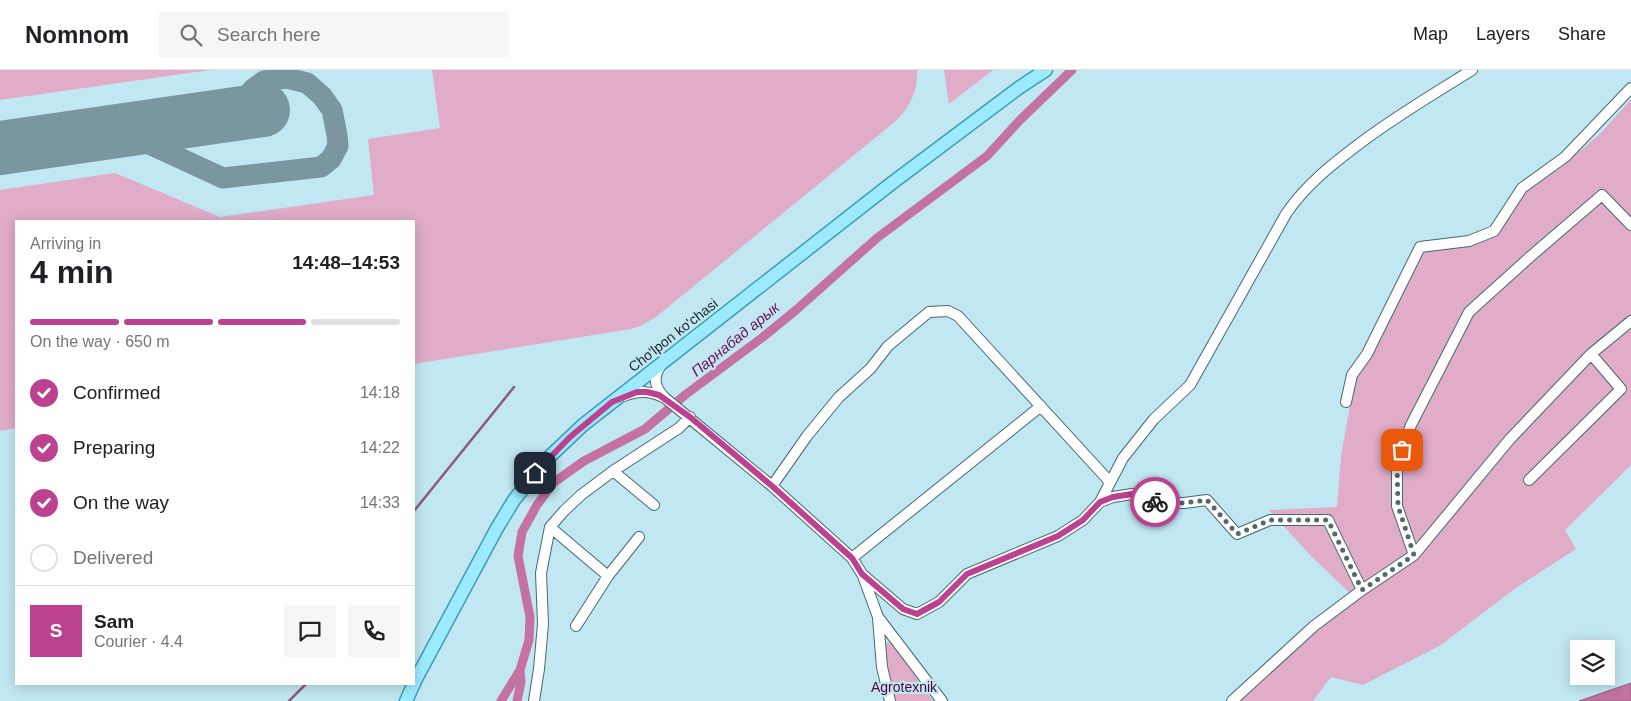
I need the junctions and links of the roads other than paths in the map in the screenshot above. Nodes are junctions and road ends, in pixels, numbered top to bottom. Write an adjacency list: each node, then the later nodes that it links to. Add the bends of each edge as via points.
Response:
1 (1046, 70): 8 (main road, Cho'lpon ko'chasi, via 892,183)
2 (1472, 70): 16 (street, via 1402,112 1321,174 1298,197 1190,385 1154,419 1123,458)
3 (1631, 88): 11 (street, via 1565,157 1522,188 1494,231 1470,241 1420,247 1367,354 1352,375)
4 (1631, 225): 22 (street, via 1602,195 1469,312 1411,425 1397,463 1398,506)
5 (1627, 324): 6 (street); 7 (street)
6 (1631, 335)
7 (1591, 354): 15 (street, via 1621,389); 22 (street, via 1510,439)
8 (664, 361): 9 (street, via 657,372 655,384); 10 (main road, Cho'lpon ko'chasi)
9 (665, 398): 10 (street, via 637,392); 13 (street)
10 (612, 402): 29 (main road, Cho'lpon ko'chasi, via 558,448 514,500)
11 (1346, 402)
12 (1041, 406): 16 (street); 17 (street, via 958,316 948,311 930,312 888,346 870,369 839,397); 23 (street)
13 (686, 415): 14 (street, via 679,428); 17 (street)
14 (613, 470): 19 (street); 20 (street, via 564,511)
15 (1529, 480)
16 (1110, 482): 18 (street)
17 (772, 486): 23 (street)
18 (1100, 502): 24 (street, via 1083,520 1058,536 967,574 939,602 917,614 903,609); 26 (street, via 1132,494 1151,502 1207,500 1237,534 1270,520 1328,520)
19 (654, 505)
20 (550, 528): 25 (street); 32 (street, via 541,573 544,624)
21 (639, 537): 25 (street)
22 (1414, 555): 26 (street)
23 (852, 558): 24 (street)
24 (862, 574): 27 (street)
25 (608, 576): 28 (street)
26 (1362, 590): 35 (street, via 1314,626)
27 (878, 617): 33 (street, via 882,667); 34 (street)
28 (576, 626)
29 (415, 684)
30 (414, 685): 31 (main road, Cho'lpon ko'chasi)
31 (406, 701)
32 (534, 701)
33 (890, 701)
34 (942, 701)
35 (1232, 701)

